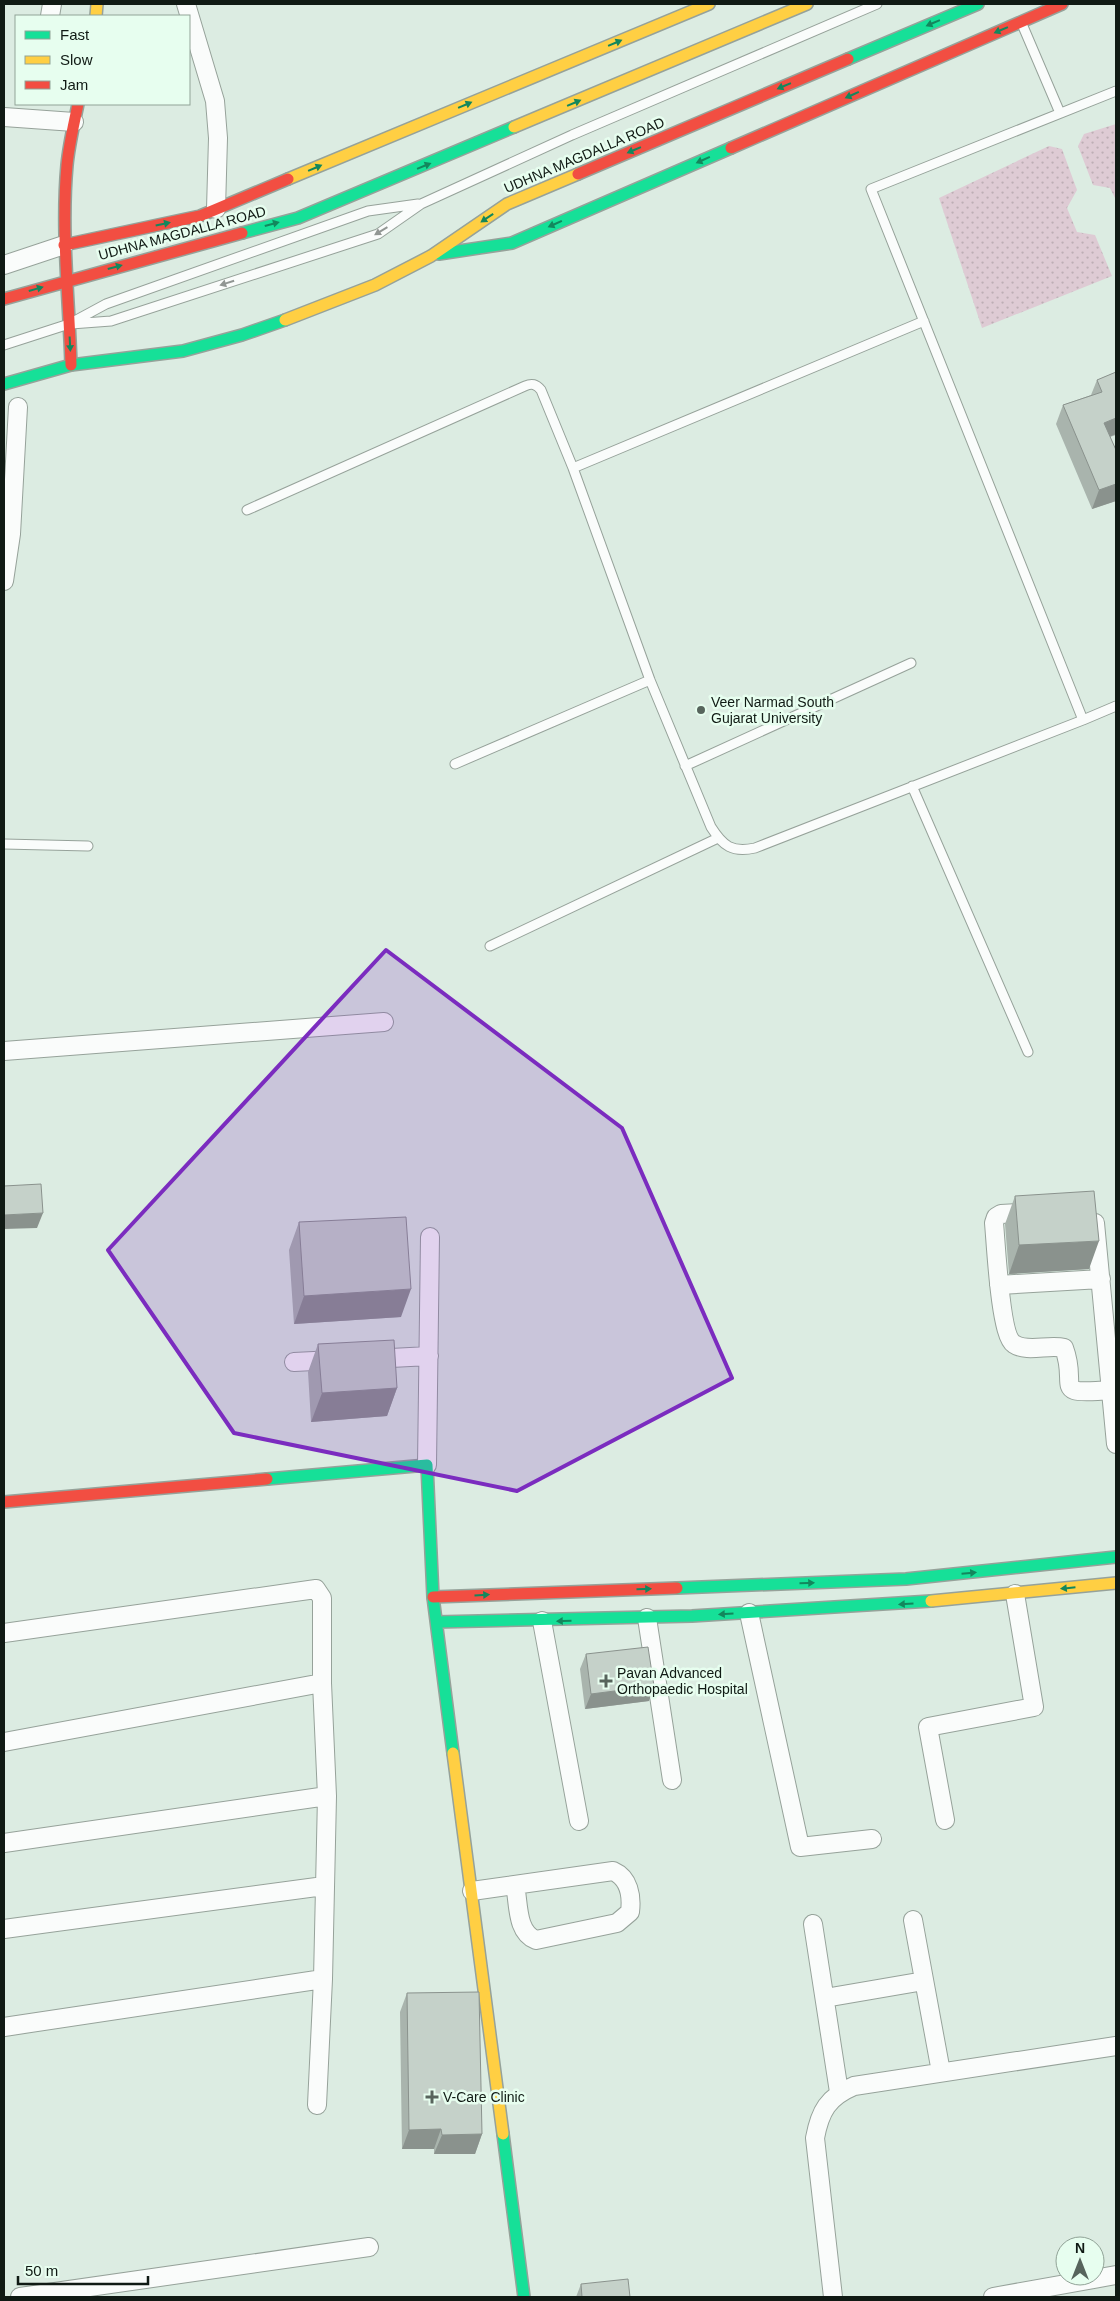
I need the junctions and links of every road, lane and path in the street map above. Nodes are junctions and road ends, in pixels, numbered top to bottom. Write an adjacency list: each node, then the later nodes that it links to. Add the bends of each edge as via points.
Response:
1 (709, 4): 14 (street, one-way to 1)
2 (807, 4): 18 (street, UDHNA MAGDALLA ROAD, one-way to 2, via 298,218)
3 (877, 4): 13 (lane, via 572,135)
4 (978, 4): 16 (street, UDHNA MAGDALLA ROAD, one-way to 16, via 507,204)
5 (1062, 4): 7 (street)
6 (190, 17): 14 (street, via 218,120)
7 (1021, 21): 10 (lane); 16 (street, one-way to 16, via 512,243)
8 (1116, 91): 10 (lane)
9 (78, 105): 12 (street)
10 (1060, 113): 20 (lane, via 871,189)
11 (4, 116): 12 (street)
12 (74, 122): 15 (street, via 67,164)
13 (421, 204): 21 (lane, via 368,211 106,304); 21 (lane, one-way to 21, via 378,234 111,321)
14 (216, 209): 15 (street, one-way to 14, via 200,216)
15 (64, 245): 17 (street); 18 (street)
16 (431, 256): 23 (street, UDHNA MAGDALLA ROAD, via 341,300 242,335 183,351)
17 (4, 266)
18 (68, 280): 19 (street, UDHNA MAGDALLA ROAD, one-way to 18); 21 (street)
19 (4, 299)
20 (924, 321): 27 (lane); 33 (lane)
21 (69, 324): 22 (lane); 23 (street, one-way to 23)
22 (4, 345)
23 (71, 365): 24 (street, UDHNA MAGDALLA ROAD)
24 (22, 378): 25 (street, UDHNA MAGDALLA ROAD); 26 (street)
25 (4, 384)
26 (11, 410): 29 (street, via 11,534)
27 (573, 468): 28 (lane, via 541,390 530,384); 31 (lane)
28 (247, 510)
29 (4, 581)
30 (910, 663): 35 (lane)
31 (650, 680): 34 (lane); 35 (lane)
32 (1116, 706): 33 (lane)
33 (1083, 720): 36 (lane)
34 (455, 764)
35 (685, 766): 37 (lane)
36 (912, 786): 37 (lane, via 755,848 742,851 727,846); 43 (lane)
37 (718, 838): 40 (lane)
38 (4, 844): 39 (lane)
39 (88, 846)
40 (490, 946)
41 (384, 1022): 42 (street)
42 (4, 1051)
43 (1028, 1052)
44 (1084, 1208): 47 (street, via 1091,1210 1094,1216)
45 (1048, 1210): 48 (street, via 996,1217)
46 (430, 1237): 49 (street)
47 (1101, 1279): 48 (street); 51 (street)
48 (1000, 1284): 51 (street, via 1007,1336 1014,1344 1022,1348 1064,1348 1068,1385 1072,1390 1080,1393)
49 (429, 1356): 50 (street); 53 (street)
50 (294, 1362)
51 (1111, 1390): 52 (street)
52 (1116, 1444)
53 (428, 1465): 54 (street); 58 (street)
54 (4, 1502)
55 (1116, 1558): 58 (street, one-way to 55, via 906,1579)
56 (1116, 1583): 57 (street, one-way to 57)
57 (1016, 1594): 59 (street, one-way to 59); 68 (street, via 1034,1707 928,1727)
58 (433, 1597): 62 (street)
59 (749, 1613): 60 (street, one-way to 60); 70 (street, via 800,1847)
60 (647, 1618): 61 (street, one-way to 61); 66 (street)
61 (542, 1621): 62 (street); 69 (street)
62 (437, 1622): 74 (street)
63 (4, 1633): 64 (street, via 316,1589 322,1598)
64 (322, 1683): 65 (street); 67 (street)
65 (4, 1742)
66 (672, 1780)
67 (326, 1796): 71 (street); 73 (street)
68 (946, 1820)
69 (579, 1821)
70 (872, 1839)
71 (4, 1843)
72 (515, 1885): 72 (street, via 613,1871 622,1875 627,1884 630,1912 617,1923 536,1940 527,1936 522,1928); 74 (street)
73 (324, 1886): 77 (street); 78 (street)
74 (472, 1890): 89 (street)
75 (913, 1920): 79 (street)
76 (813, 1924): 80 (street)
77 (4, 1929)
78 (323, 1979): 81 (street); 85 (street)
79 (924, 1981): 80 (street); 83 (street)
80 (824, 1998): 84 (street)
81 (4, 2027)
82 (1116, 2046): 83 (street)
83 (941, 2072): 84 (street, via 854,2086)
84 (839, 2092): 90 (street, via 824,2108 815,2138)
85 (317, 2105)
86 (369, 2247): 88 (street)
87 (1116, 2275): 91 (street)
88 (20, 2297)
89 (524, 2297)
90 (833, 2297)
91 (993, 2297)

